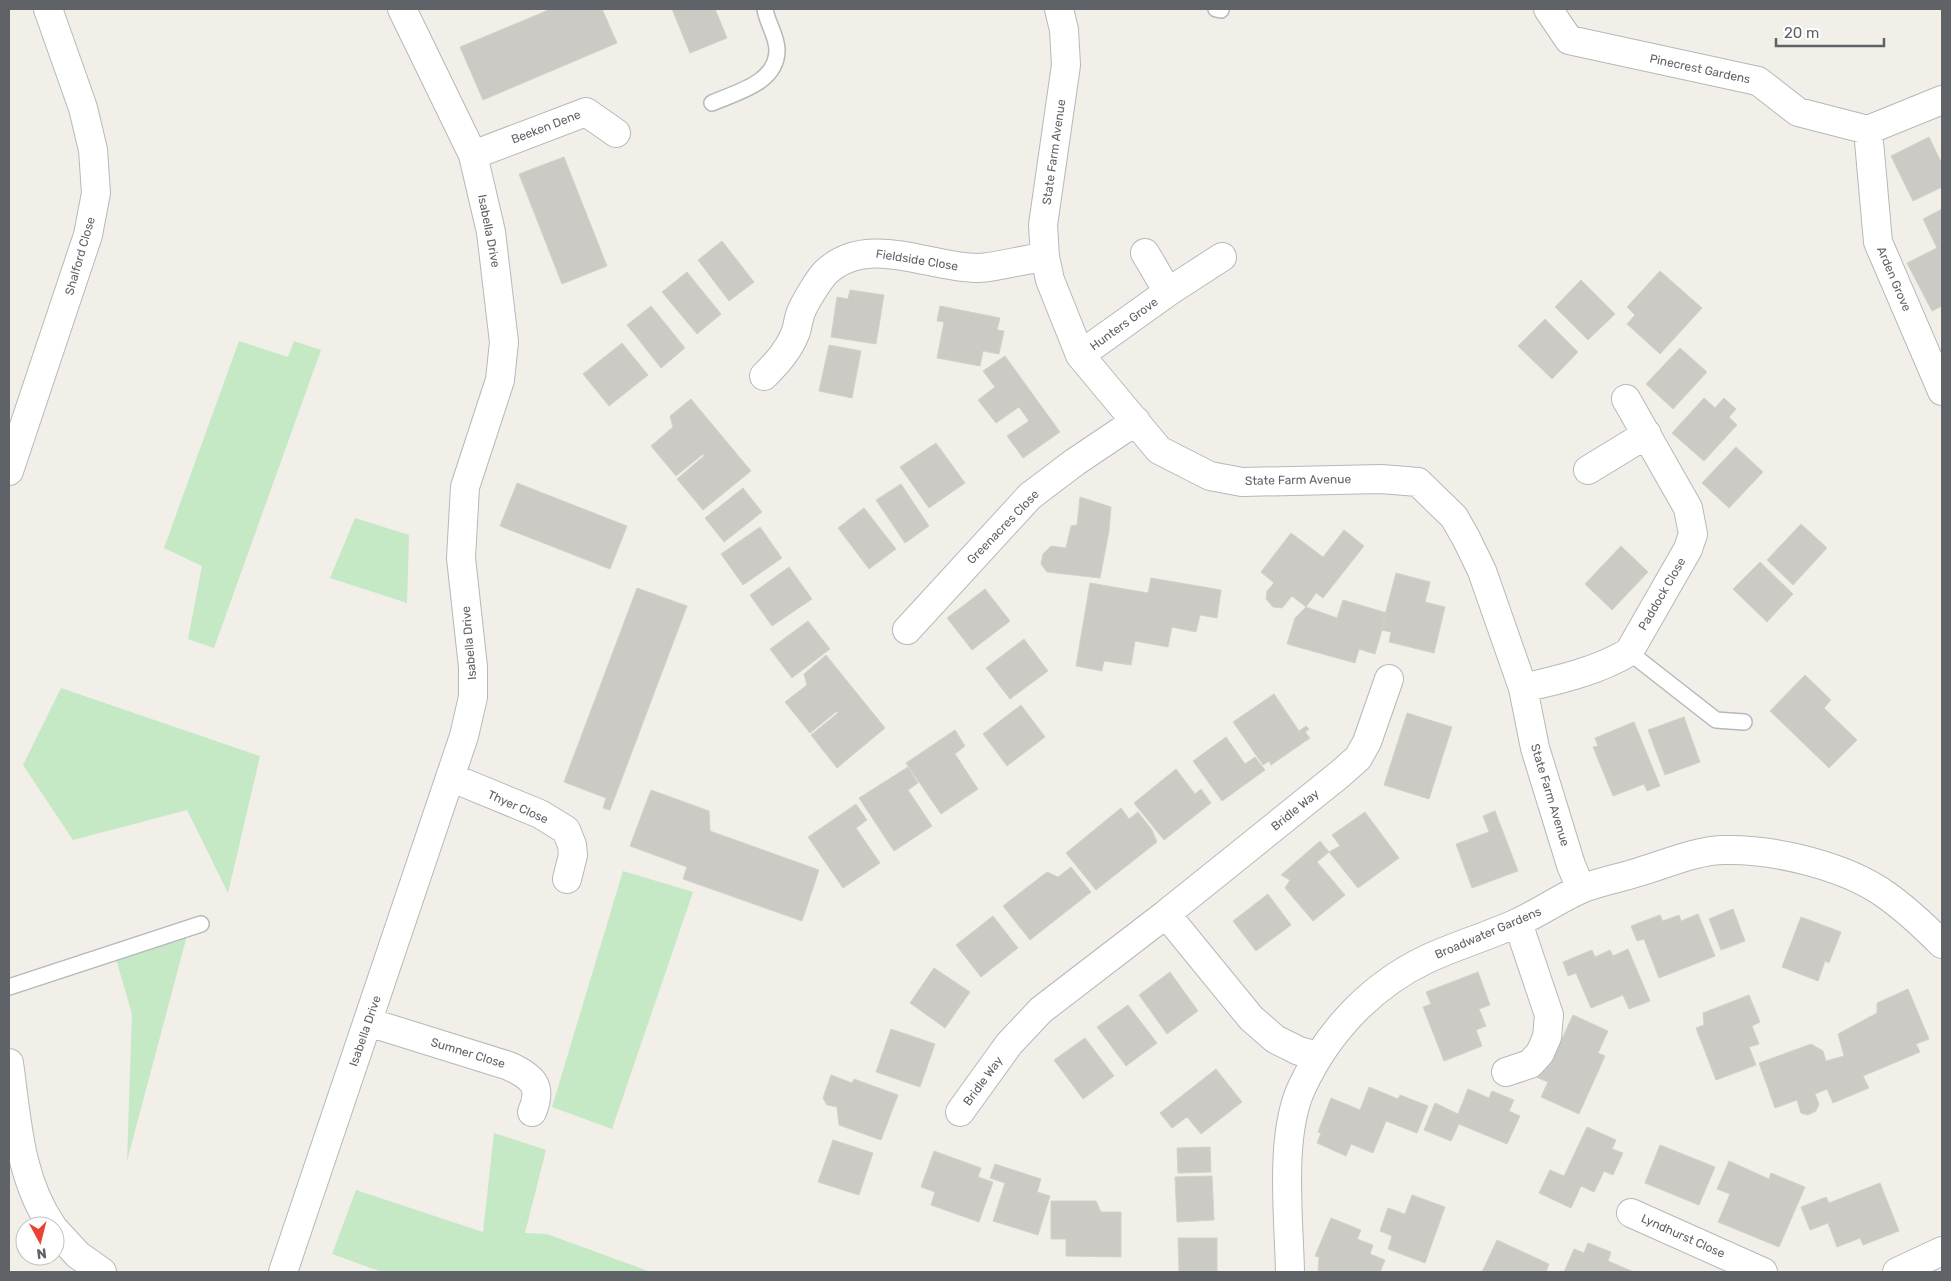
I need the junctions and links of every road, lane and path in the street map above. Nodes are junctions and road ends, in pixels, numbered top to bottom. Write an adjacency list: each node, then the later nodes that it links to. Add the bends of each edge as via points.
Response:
1 (48, 9): 22 (street, Shalford Close, via 84,108 93,150 96,193 88,235)
2 (402, 9): 10 (street, Isabella Drive)
3 (765, 9): 7 (lane, via 777,50 774,68 763,80)
4 (1059, 9): 12 (street, State Farm Avenue, via 1066,65 1043,225)
5 (1548, 9): 8 (street, Pinecrest Gardens, via 1569,40 1758,81 1798,112)
6 (1942, 100): 8 (street)
7 (712, 103)
8 (1868, 130): 17 (street, Arden Grove, via 1878,242)
9 (616, 133): 10 (street, Beeken Dene, via 586,112)
10 (473, 156): 28 (street, Isabella Drive, via 491,232 504,342 500,380 465,487 461,558 473,697)
11 (1145, 253): 14 (street, Hunters Grove)
12 (1045, 257): 15 (street, State Farm Avenue, via 1059,307); 16 (street, Fieldside Close, via 979,268 874,252 856,255 824,274 802,311 795,334 782,358)
13 (1222, 257): 14 (street, Hunters Grove)
14 (1168, 292): 15 (street, Hunters Grove)
15 (1080, 355): 19 (street, State Farm Avenue)
16 (764, 376)
17 (1942, 391)
18 (1626, 399): 20 (street, Paddock Close)
19 (1136, 420): 23 (street, Greenacres Close, via 1030,496); 26 (street, State Farm Avenue, via 1159,450 1210,476 1242,482 1381,479 1418,482 1454,517 1466,538 1482,571)
20 (1646, 434): 21 (street); 24 (street, Paddock Close, via 1688,508 1693,534 1688,549)
21 (1588, 470)
22 (9, 472)
23 (907, 630)
24 (1629, 652): 26 (street, via 1616,660); 27 (lane, via 1716,720)
25 (1389, 679): 31 (street, Bridle Way, via 1367,742 1358,758)
26 (1523, 688): 30 (street, State Farm Avenue, via 1535,748 1571,865)
27 (1744, 722)
28 (450, 777): 29 (street, Thyer Close, via 540,814 566,830 573,855); 36 (street, Isabella Drive)
29 (567, 880)
30 (1582, 889): 32 (street, Broadwater Gardens); 34 (street, Broadwater Gardens, via 1698,854 1724,850 1769,854 1805,860 1847,874 1885,894)
31 (1166, 914): 37 (street, via 1250,1018 1275,1038 1299,1051); 41 (street, Bridle Way, via 1041,1010 1009,1044)
32 (1518, 923): 37 (street, Broadwater Gardens, via 1426,960 1383,984 1346,1018); 39 (street, via 1549,1015 1540,1053 1530,1064)
33 (200, 924): 35 (lane)
34 (1942, 944)
35 (9, 987)
36 (368, 1022): 40 (street, Sumner Close, via 526,1073 536,1086 537,1101); 47 (street, Isabella Drive)
37 (1318, 1056): 48 (street, Broadwater Gardens, via 1301,1088 1291,1121 1288,1154)
38 (9, 1063): 43 (street, via 23,1160 34,1195)
39 (1506, 1072)
40 (532, 1112)
41 (960, 1112)
42 (1631, 1213): 49 (street, Lyndhurst Close)
43 (46, 1216)
44 (65, 1241): 46 (street)
45 (1942, 1252): 50 (street)
46 (102, 1272)
47 (283, 1272)
48 (1290, 1272)
49 (1763, 1272)
50 (1897, 1272)

